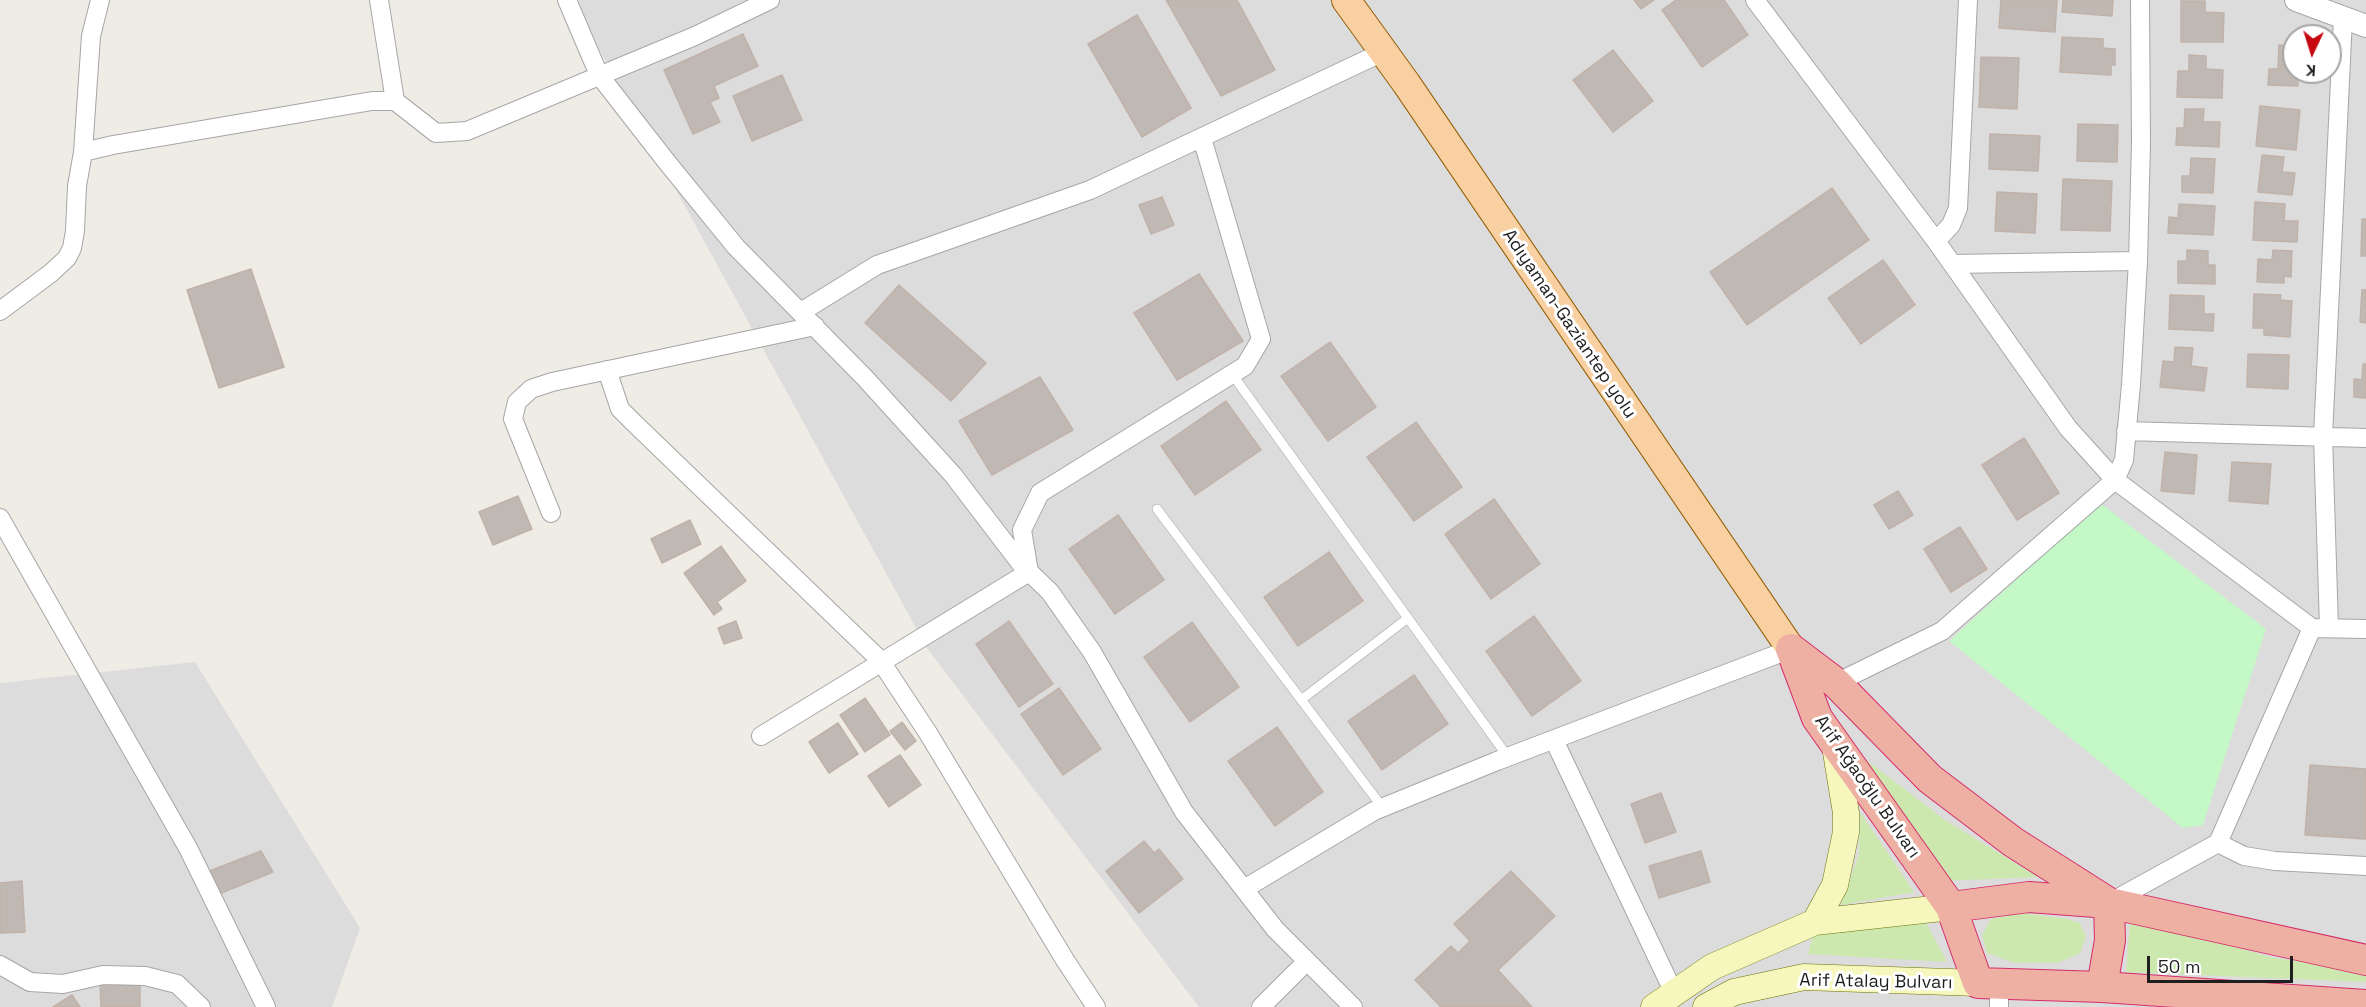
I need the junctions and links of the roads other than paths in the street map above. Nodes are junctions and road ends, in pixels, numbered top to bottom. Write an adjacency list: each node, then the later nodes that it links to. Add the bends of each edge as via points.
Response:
1 (100, 0): 16 (street, via 91,36)
2 (379, 0): 14 (street)
3 (567, 0): 13 (street)
4 (770, 0): 13 (street)
5 (1346, 0): 12 (main road, Adıyaman-Gaziantep yolu)
6 (1755, 0): 17 (street)
7 (1968, 0): 17 (street, via 1958,208 1951,225)
8 (2140, 0): 18 (street)
9 (2296, 0): 10 (street)
10 (2343, 18): 11 (street); 26 (street)
11 (2366, 26)
12 (1383, 52): 15 (street); 36 (main road, Adıyaman-Gaziantep yolu)
13 (599, 75): 14 (street, via 467,131 451,134 436,132); 21 (street, via 704,210)
14 (395, 101): 16 (street, via 360,103)
15 (1202, 138): 21 (street, via 1090,190 877,264); 24 (street, via 1261,339 1245,366)
16 (83, 152): 20 (street, via 75,231 67,258)
17 (1936, 241): 19 (street)
18 (2138, 261): 19 (street); 25 (street)
19 (1952, 264): 28 (street, via 2068,428)
20 (0, 311)
21 (801, 312): 22 (street)
22 (815, 326): 23 (street); 32 (street, via 952,475)
23 (607, 370): 30 (street, via 531,389 517,402 513,419); 37 (street, via 620,409 633,423)
24 (1232, 374): 32 (street, via 1040,493 1022,530); 33 (lane)
25 (2127, 431): 26 (street); 28 (street, via 2124,460)
26 (2323, 436): 27 (street); 34 (street)
27 (2366, 438)
28 (2115, 480): 34 (street); 38 (street, via 1942,631)
29 (1156, 509): 39 (lane)
30 (551, 513)
31 (0, 518): 59 (street, via 188,848)
32 (1029, 572): 37 (street); 47 (street, via 1050,592 1092,652 1184,812)
33 (1408, 618): 39 (lane); 43 (lane)
34 (2320, 628): 35 (street); 45 (street)
35 (2366, 629)
36 (1791, 649): 38 (highway, Arif Ağaoğlu Bulvarı); 41 (street); 42 (highway, Arif Ağaoğlu Bulvarı, via 1817,718)
37 (880, 660): 40 (street); 60 (street)
38 (1836, 683): 48 (highway, Arif Ağaoğlu Bulvarı, via 1930,779 2013,842)
39 (1301, 700): 44 (lane)
40 (761, 736)
41 (1554, 740): 43 (street); 56 (street)
42 (1835, 746): 49 (highway, Arif Ağaoğlu Bulvarı); 50 (main road, via 1846,832 1835,885)
43 (1508, 757): 44 (street)
44 (1383, 808): 47 (street)
45 (2218, 843): 46 (street, via 2244,856 2275,861); 48 (street)
46 (2366, 866)
47 (1244, 889): 52 (street, via 1275,929)
48 (2109, 903): 49 (highway, via 2029,897); 51 (highway, Arif Ağaoğlu Bulvarı); 54 (highway, via 2110,940)
49 (1951, 907): 50 (main road); 55 (highway, Arif Ağaoğlu Bulvarı)
50 (1815, 922): 56 (main road, via 1712,967)
51 (2366, 960)
52 (1307, 961): 61 (street); 62 (street)
53 (0, 965): 58 (street, via 30,982 63,984 103,975 145,976 177,984)
54 (2102, 987): 55 (highway); 57 (highway)
55 (1992, 992): 63 (main road, Arif Atalay Bulvarı, via 1804,977 1734,992)
56 (1664, 1000)
57 (2366, 1005)
58 (201, 1007)
59 (267, 1007)
60 (1096, 1007)
61 (1261, 1007)
62 (1353, 1007)
63 (1706, 1007)

